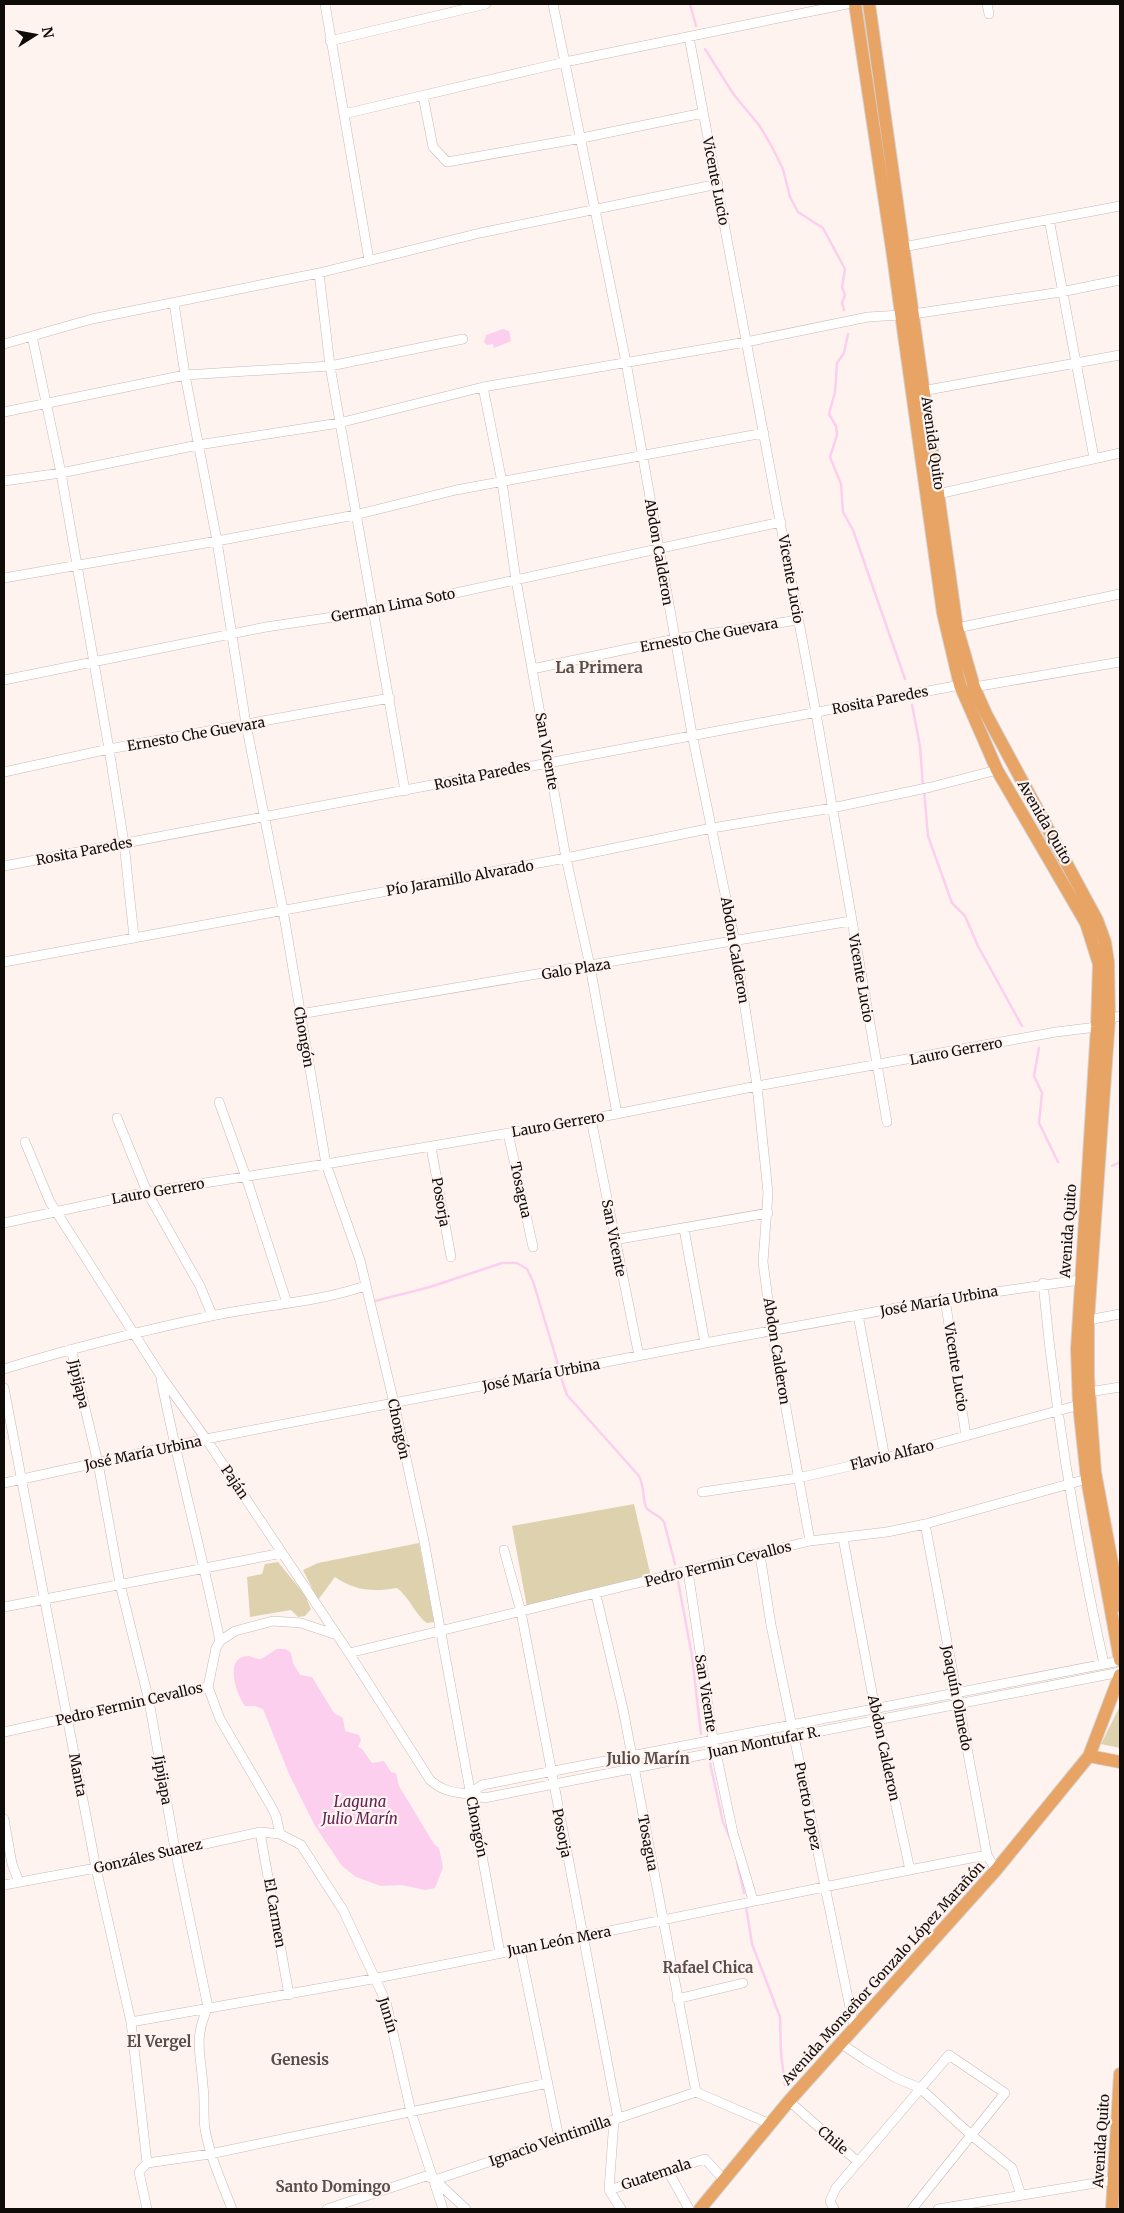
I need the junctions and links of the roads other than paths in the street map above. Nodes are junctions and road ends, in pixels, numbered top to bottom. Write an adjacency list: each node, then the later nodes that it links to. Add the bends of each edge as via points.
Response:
1 (325, 4): 10 (street)
2 (486, 4): 10 (street)
3 (553, 4): 11 (street, Abdon Calderon)
4 (842, 4): 9 (street)
5 (855, 4): 26 (highway, Avenida Quito)
6 (869, 4): 20 (highway, Avenida Quito)
7 (987, 4): 8 (street)
8 (989, 14)
9 (689, 37): 11 (street); 13 (street, Vicente Lucio)
10 (330, 40): 14 (street)
11 (565, 62): 12 (street); 15 (street, Abdon Calderon)
12 (423, 96): 14 (street); 15 (street, via 434,147 447,162)
13 (703, 113): 15 (street); 16 (street, Vicente Lucio)
14 (344, 114): 21 (street)
15 (582, 138): 18 (street, Abdon Calderon)
16 (718, 184): 18 (street); 29 (street, Vicente Lucio)
17 (1120, 206): 19 (street)
18 (595, 211): 21 (street, via 480,232); 32 (street, Abdon Calderon)
19 (1049, 218): 20 (street); 24 (street)
20 (904, 247): 26 (highway, Avenida Quito)
21 (369, 260): 22 (street)
22 (318, 273): 25 (street); 34 (street)
23 (1120, 280): 24 (street)
24 (1061, 292): 26 (street); 33 (street)
25 (174, 303): 27 (street, via 92,319); 35 (street, Chongón)
26 (907, 315): 29 (street, via 868,317); 37 (highway, Avenida Quito); 67 (highway, Avenida Quito, via 943,613)
27 (32, 336): 30 (street); 38 (street)
28 (463, 339): 34 (street)
29 (746, 342): 32 (street); 41 (street, Vicente Lucio)
30 (4, 344)
31 (1120, 355): 33 (street)
32 (626, 362): 36 (street); 44 (street, Abdon Calderon)
33 (1074, 364): 37 (street); 45 (street)
34 (330, 366): 35 (street); 40 (street)
35 (185, 375): 38 (street); 42 (street, Chongón)
36 (483, 387): 40 (street); 48 (street, San Vicente)
37 (922, 391): 49 (highway, Avenida Quito)
38 (47, 404): 39 (street); 46 (street)
39 (4, 412)
40 (339, 422): 42 (street); 50 (street)
41 (764, 433): 44 (street); 51 (street, Vicente Lucio)
42 (198, 445): 46 (street); 52 (street, Chongón)
43 (1120, 453): 45 (street)
44 (643, 457): 48 (street); 53 (street, Abdon Calderon)
45 (1094, 458): 49 (street)
46 (61, 473): 47 (street); 54 (street)
47 (4, 481)
48 (502, 482): 50 (street); 56 (street, San Vicente)
49 (938, 494): 60 (highway, Avenida Quito)
50 (355, 515): 52 (street); 58 (street)
51 (781, 522): 53 (street, German Lima Soto); 59 (street, Vicente Lucio)
52 (217, 541): 54 (street); 61 (street, Chongón)
53 (658, 547): 56 (street, German Lima Soto); 62 (street, Abdon Calderon)
54 (77, 566): 55 (street); 63 (street)
55 (4, 578)
56 (516, 580): 58 (street, German Lima Soto); 65 (street, San Vicente)
57 (1120, 594): 60 (street)
58 (373, 611): 61 (street, German Lima Soto); 69 (street)
59 (798, 620): 62 (street, Ernesto Che Guevara); 70 (street, Vicente Lucio)
60 (957, 628): 68 (highway, Avenida Quito)
61 (233, 634): 63 (street, German Lima Soto); 71 (street, Chongón)
62 (675, 639): 65 (street, Ernesto Che Guevara); 72 (street, Abdon Calderon)
63 (92, 661): 66 (street, German Lima Soto); 73 (street)
64 (1120, 662): 68 (street)
65 (532, 669): 74 (street, San Vicente)
66 (4, 680)
67 (960, 685): 70 (street, Rosita Paredes); 75 (highway, Avenida Quito)
68 (974, 688): 91 (highway, Avenida Quito, via 1012,766 1097,920 1105,942)
69 (390, 698): 71 (street, Ernesto Che Guevara); 77 (street)
70 (816, 713): 72 (street, Rosita Paredes); 78 (street, Vicente Lucio)
71 (246, 724): 73 (street, Ernesto Che Guevara); 79 (street, Chongón)
72 (692, 734): 74 (street, Rosita Paredes); 80 (street, Abdon Calderon)
73 (109, 750): 76 (street, Ernesto Che Guevara); 81 (street)
74 (550, 761): 77 (street, Rosita Paredes); 82 (street, San Vicente)
75 (997, 770): 78 (street, Pío Jaramillo Alvarado, via 931,788); 92 (highway, Avenida Quito, via 1086,923 1099,964)
76 (4, 772)
77 (406, 791): 79 (street, Rosita Paredes)
78 (832, 808): 80 (street, Pío Jaramillo Alvarado); 85 (street, Vicente Lucio)
79 (263, 818): 81 (street, Rosita Paredes); 84 (street, Chongón)
80 (712, 828): 82 (street, Pío Jaramillo Alvarado); 87 (street, Abdon Calderon)
81 (124, 843): 83 (street, Rosita Paredes); 86 (street)
82 (566, 858): 84 (street, Pío Jaramillo Alvarado); 89 (street, San Vicente)
83 (4, 866)
84 (283, 910): 86 (street, Pío Jaramillo Alvarado); 90 (street, Chongón)
85 (851, 921): 87 (street, Galo Plaza); 93 (street, Vicente Lucio)
86 (134, 937): 88 (street, Pío Jaramillo Alvarado)
87 (735, 942): 89 (street, Galo Plaza); 94 (street, Abdon Calderon)
88 (4, 962)
89 (590, 966): 90 (street, Galo Plaza); 96 (street, San Vicente)
90 (300, 1014): 103 (street, Chongón)
91 (1115, 1018): 92 (street); 121 (highway, Avenida Quito)
92 (1097, 1028): 93 (street, Lauro Gerrero, via 1056,1032); 113 (highway, Avenida Quito)
93 (876, 1066): 94 (street, Lauro Gerrero); 99 (street, Vicente Lucio)
94 (757, 1086): 96 (street, Lauro Gerrero); 107 (street, Abdon Calderon)
95 (219, 1102): 104 (street)
96 (617, 1114): 98 (street, Lauro Gerrero)
97 (117, 1118): 105 (street)
98 (591, 1119): 100 (street, Lauro Gerrero); 110 (street, San Vicente)
99 (887, 1122)
100 (508, 1133): 102 (street, Lauro Gerrero); 111 (street, Tosagua)
101 (25, 1142): 106 (street, Paján, via 50,1202)
102 (431, 1146): 103 (street, Lauro Gerrero); 112 (street, Posorja)
103 (326, 1164): 104 (street, Lauro Gerrero); 115 (street, Chongón, via 360,1260)
104 (246, 1177): 105 (street, Lauro Gerrero); 117 (street)
105 (147, 1192): 106 (street, Lauro Gerrero); 119 (street, via 200,1286)
106 (57, 1211): 108 (street, Lauro Gerrero); 123 (street, Paján)
107 (768, 1213): 109 (street); 122 (street, Abdon Calderon, via 764,1262)
108 (4, 1222)
109 (684, 1229): 110 (street); 124 (street)
110 (614, 1240): 126 (street, San Vicente)
111 (533, 1247)
112 (451, 1256)
113 (1080, 1280): 114 (street, José María Urbina); 133 (highway, Avenida Quito)
114 (1043, 1283): 116 (street, José María Urbina); 134 (street)
115 (365, 1286): 117 (street, via 322,1298); 132 (street, Chongón)
116 (945, 1299): 120 (street, José María Urbina); 135 (street, Vicente Lucio)
117 (287, 1303): 119 (street)
118 (1120, 1314): 121 (street)
119 (212, 1315): 123 (street)
120 (858, 1315): 122 (street, José María Urbina); 138 (street)
121 (1088, 1320): 131 (highway, Avenida Quito)
122 (772, 1332): 124 (street, José María Urbina); 140 (street, Abdon Calderon)
123 (135, 1335): 125 (street); 128 (street, Paján)
124 (705, 1343): 126 (street, José María Urbina)
125 (71, 1349): 127 (street); 139 (street, Jipijapa)
126 (639, 1356): 132 (street, José María Urbina)
127 (4, 1369)
128 (161, 1376): 136 (street, Paján); 137 (street)
129 (1120, 1387): 131 (street)
130 (4, 1388): 141 (street, Manta)
131 (1089, 1392): 157 (highway, Avenida Quito, via 1096,1472)
132 (394, 1404): 136 (street, José María Urbina); 160 (street, Chongón)
133 (1079, 1405): 134 (street, Flavio Alfaro); 142 (highway, Avenida Quito)
134 (1057, 1411): 135 (street, Flavio Alfaro); 144 (street)
135 (966, 1436): 138 (street, Flavio Alfaro)
136 (206, 1439): 137 (street, José María Urbina); 150 (street, Paján)
137 (174, 1446): 139 (street, José María Urbina); 152 (street)
138 (885, 1458): 140 (street, Flavio Alfaro)
139 (98, 1462): 141 (street, José María Urbina); 154 (street, Jipijapa)
140 (798, 1478): 145 (street, Flavio Alfaro); 148 (street, Abdon Calderon)
141 (22, 1479): 143 (street, José María Urbina); 156 (street, Manta)
142 (1087, 1479): 144 (street, Pedro Fermin Cevallos); 164 (highway, Avenida Quito)
143 (4, 1483)
144 (1068, 1484): 146 (street, Pedro Fermin Cevallos); 165 (street)
145 (702, 1492)
146 (925, 1524): 147 (street, Pedro Fermin Cevallos); 168 (street, Joaquín Olmedo)
147 (843, 1538): 148 (street, Pedro Fermin Cevallos); 171 (street, Abdon Calderon)
148 (810, 1541): 151 (street, Pedro Fermin Cevallos)
149 (504, 1550): 159 (street, Posorja)
150 (282, 1552): 152 (street); 161 (street, Paján)
151 (760, 1554): 153 (street, Pedro Fermin Cevallos); 174 (street, Puerto Lopez)
152 (205, 1569): 154 (street); 162 (street)
153 (688, 1571): 155 (street, Pedro Fermin Cevallos); 177 (street, San Vicente)
154 (120, 1584): 156 (street); 169 (street, Jipijapa)
155 (596, 1595): 159 (street, Pedro Fermin Cevallos); 179 (street, Tosagua)
156 (45, 1597): 158 (street); 172 (street, Manta)
157 (1120, 1606)
158 (4, 1607)
159 (521, 1612): 160 (street, Pedro Fermin Cevallos); 183 (street, Posorja)
160 (440, 1629): 163 (street, Pedro Fermin Cevallos); 185 (street, Chongón)
161 (334, 1634): 162 (street, via 301,1623 273,1621 236,1631); 163 (street, Paján)
162 (220, 1641): 167 (street, Pedro Fermin Cevallos)
163 (348, 1653): 185 (street, Paján, via 430,1780 450,1793)
164 (1120, 1661): 165 (street, Juan Montufar R.)
165 (1104, 1664): 168 (street, Juan Montufar R.)
166 (1120, 1674): 170 (street, Juan Montufar R.); 180 (highway, Avenida Monseñor Gonzalo López Marañón)
167 (208, 1687): 169 (street, Pedro Fermin Cevallos); 188 (street, via 220,1719 276,1816)
168 (956, 1692): 170 (street, Joaquín Olmedo); 171 (street, Juan Montufar R.)
169 (149, 1701): 172 (street, Pedro Fermin Cevallos); 190 (street, Jipijapa)
170 (958, 1704): 173 (street, Juan Montufar R.); 191 (street, Joaquín Olmedo)
171 (875, 1707): 173 (street, Abdon Calderon); 174 (street, Juan Montufar R.)
172 (66, 1718): 175 (street, Pedro Fermin Cevallos); 192 (street, Manta)
173 (877, 1719): 176 (street, Juan Montufar R.); 193 (street, Abdon Calderon)
174 (791, 1723): 176 (street, Puerto Lopez); 177 (street, Juan Montufar R.)
175 (4, 1732)
176 (794, 1735): 178 (street, Juan Montufar R.); 197 (street, Puerto Lopez)
177 (713, 1739): 178 (street, San Vicente); 179 (street, Juan Montufar R.)
178 (716, 1751): 182 (street, Juan Montufar R.); 198 (street, San Vicente, via 733,1833)
179 (631, 1755): 182 (street, Tosagua); 183 (street, Juan Montufar R.)
180 (1089, 1756): 181 (highway); 194 (highway, Avenida Monseñor Gonzalo López Marañón)
181 (1120, 1762)
182 (634, 1768): 184 (street, Juan Montufar R.); 199 (street, Tosagua)
183 (551, 1771): 184 (street, Posorja); 185 (street, Juan Montufar R., via 482,1785)
184 (553, 1784): 185 (street, Juan Montufar R., via 484,1798); 200 (street, Posorja)
185 (471, 1793): 202 (street, Chongón)
186 (4, 1819): 195 (street, via 12,1864)
187 (260, 1832): 188 (street, Gonzáles Suarez); 190 (street, Gonzáles Suarez); 205 (street, El Carmen)
188 (280, 1834): 189 (street, Gonzáles Suarez)
189 (292, 1838): 203 (street, Junín, via 301,1845 343,1910)
190 (175, 1849): 192 (street, Gonzáles Suarez); 207 (street, Jipijapa)
191 (987, 1855): 193 (street, Juan León Mera); 194 (street, Joaquín Olmedo)
192 (96, 1868): 195 (street, Gonzáles Suarez); 208 (street, Manta)
193 (910, 1870): 197 (street, Juan León Mera)
194 (996, 1870): 209 (highway, Avenida Monseñor Gonzalo López Marañón)
195 (19, 1882): 196 (street, Gonzáles Suarez)
196 (4, 1885)
197 (825, 1887): 198 (street, Juan León Mera); 209 (street, Puerto Lopez)
198 (753, 1900): 199 (street, Juan León Mera)
199 (662, 1919): 200 (street, Juan León Mera); 206 (street, Tosagua)
200 (582, 1937): 201 (street, Juan León Mera); 217 (street, Posorja)
201 (520, 1949): 202 (street, Juan León Mera); 212 (street)
202 (500, 1953): 203 (street, Juan León Mera)
203 (374, 1978): 205 (street, Juan León Mera); 216 (street, Junín, via 388,2009)
204 (743, 1983): 206 (street)
205 (289, 1995): 207 (street, Juan León Mera)
206 (677, 1999): 214 (street, Tosagua)
207 (208, 2007): 208 (street, Juan León Mera); 222 (street, via 198,2038)
208 (131, 2022): 224 (street, Manta)
209 (854, 2027): 210 (highway, Avenida Monseñor Gonzalo López Marañón)
210 (840, 2043): 213 (street, via 867,2062); 215 (highway, Avenida Monseñor Gonzalo López Marañón)
211 (1120, 2074): 221 (highway, Avenida Quito)
212 (548, 2084): 216 (street); 220 (street)
213 (920, 2088): 219 (street); 219 (street, via 949,2055 1005,2093); 223 (street)
214 (696, 2092): 217 (street, Ignacio Veintimilla); 218 (street)
215 (788, 2101): 218 (highway, Avenida Monseñor Gonzalo López Marañón); 223 (street, Chile)
216 (411, 2112): 222 (street); 227 (street, Junín)
217 (616, 2119): 220 (street, Ignacio Veintimilla); 229 (street, Posorja)
218 (770, 2124): 228 (highway, Avenida Monseñor Gonzalo López Marañón)
219 (971, 2135): 230 (street, via 1012,2168); 240 (street)
220 (559, 2138): 227 (street, Ignacio Veintimilla)
221 (1118, 2153): 226 (highway, Avenida Quito)
222 (210, 2154): 224 (street); 232 (street)
223 (857, 2161): 239 (street, Chile, via 832,2194 830,2201)
224 (147, 2163): 231 (street, via 139,2172)
225 (668, 2171): 228 (street, Guatemala, via 705,2159); 229 (street, Guatemala); 237 (street)
226 (1116, 2171): 230 (street); 242 (highway, Avenida Quito)
227 (435, 2180): 233 (street, Ignacio Veintimilla, via 426,2176); 234 (street, Junín); 235 (street)
228 (724, 2180): 238 (highway, Avenida Monseñor Gonzalo López Marañón)
229 (609, 2190): 236 (street)
230 (1021, 2195): 241 (street)
231 (147, 2209)
232 (232, 2209)
233 (327, 2209)
234 (443, 2209)
235 (466, 2209)
236 (621, 2209)
237 (689, 2209)
238 (700, 2209)
239 (834, 2209)
240 (912, 2209)
241 (938, 2209)
242 (1112, 2209)

